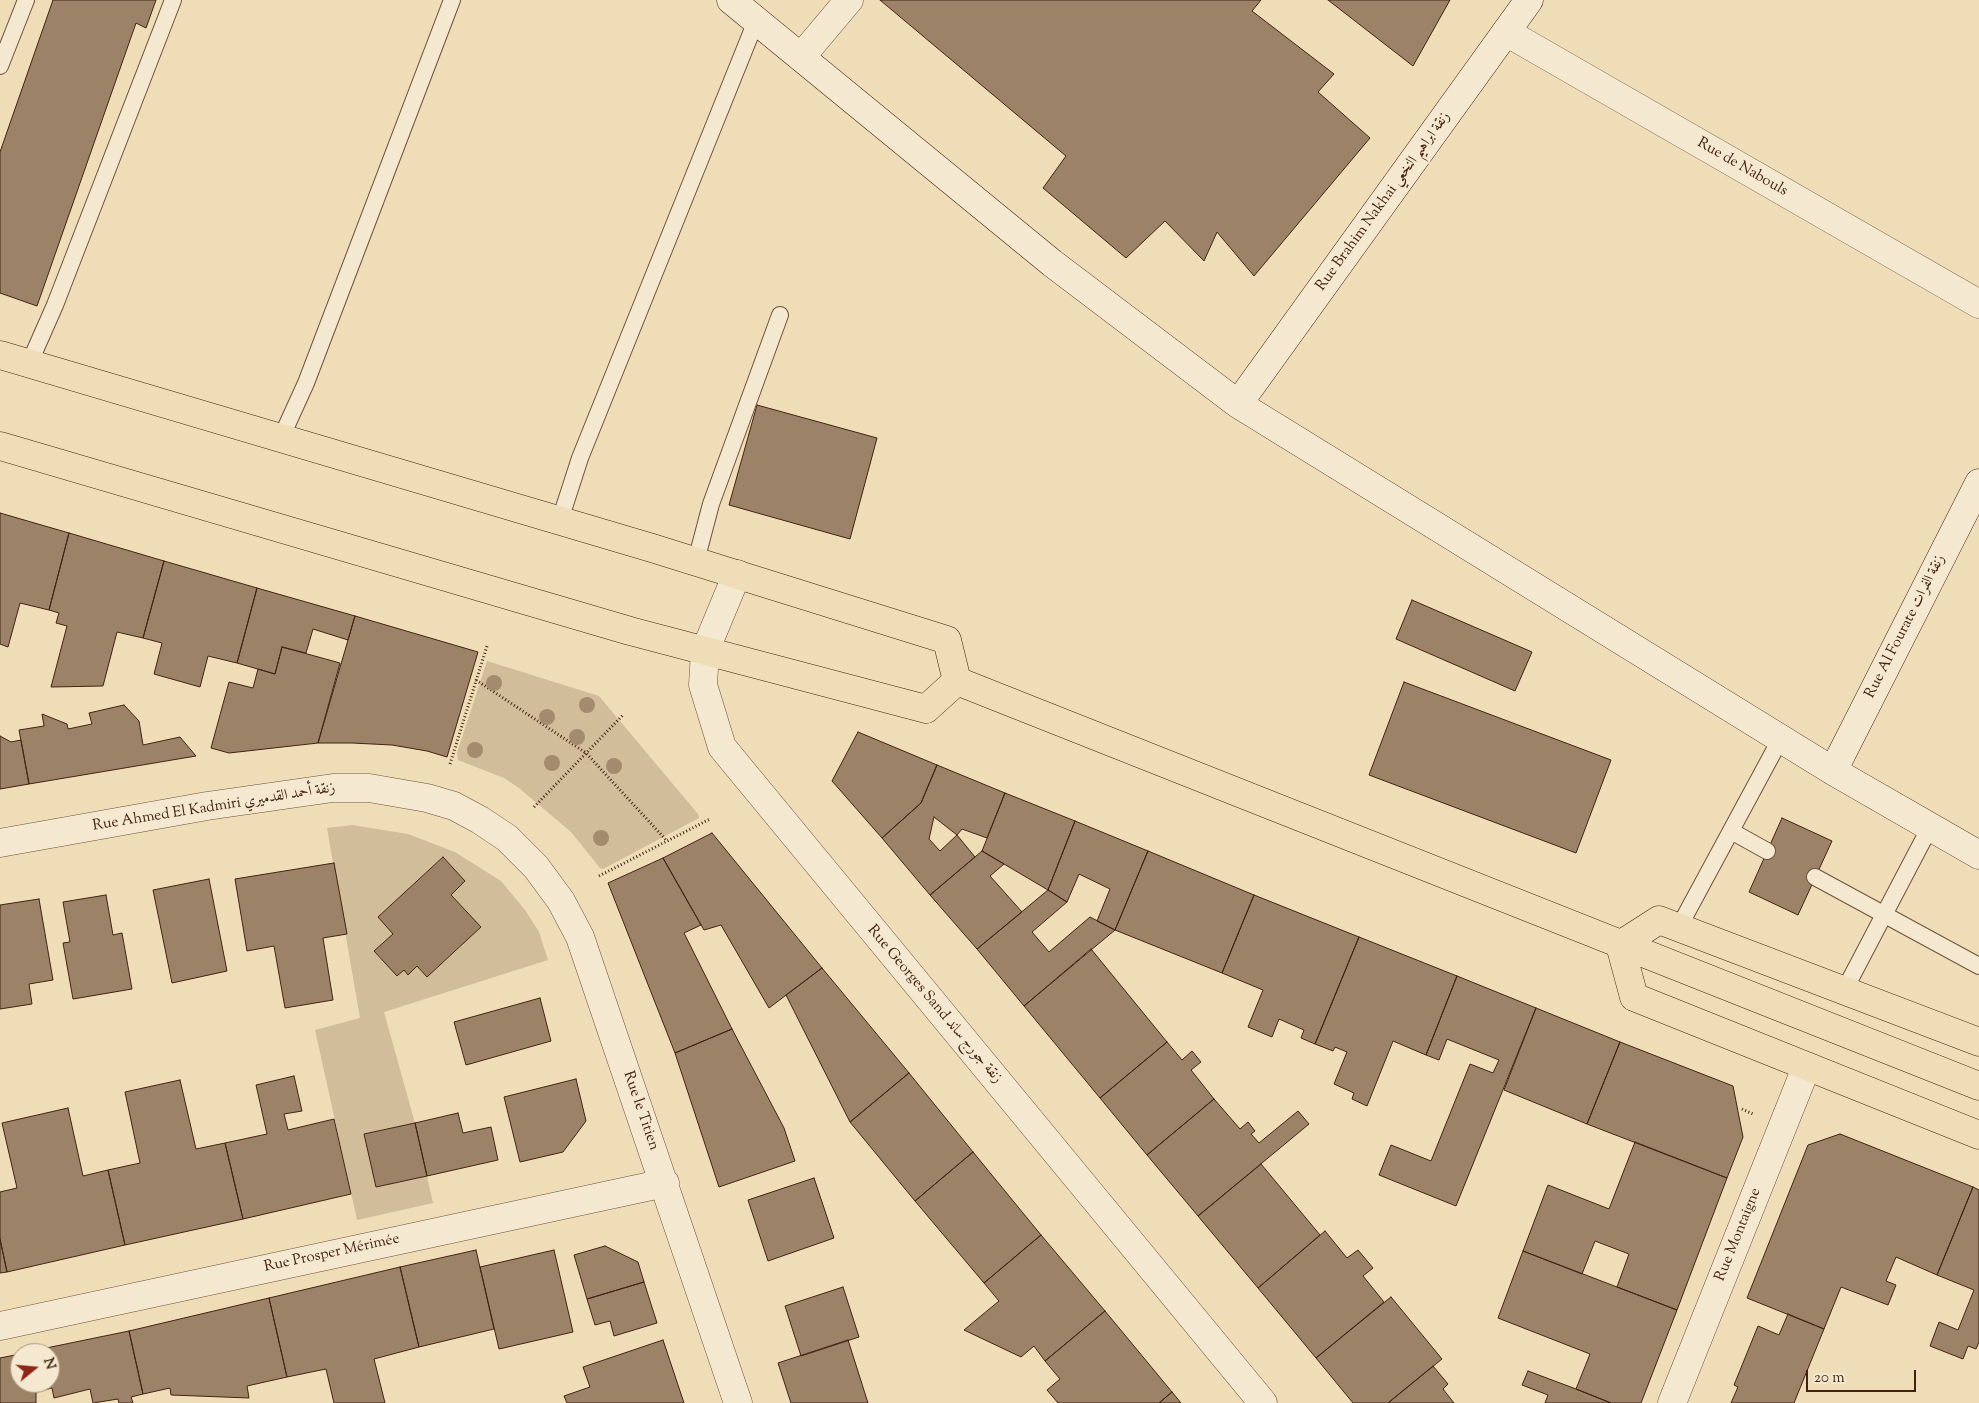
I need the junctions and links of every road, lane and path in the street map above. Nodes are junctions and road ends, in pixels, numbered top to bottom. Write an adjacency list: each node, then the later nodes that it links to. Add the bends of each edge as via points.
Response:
1 (26, 0): 10 (lane)
2 (173, 0): 14 (lane)
3 (452, 0): 16 (lane)
4 (731, 0): 7 (street)
5 (848, 0): 9 (street)
6 (1529, 0): 8 (street, Rue Brahim Nakhai زنقة ابراهيم النخعي)
7 (756, 21): 9 (street); 19 (lane, via 580,458)
8 (1506, 32): 11 (street, Rue de Nabouls); 15 (street, Rue Brahim Nakhai زنقة ابراهيم النخعي)
9 (802, 57): 15 (street, via 1052,263)
10 (0, 66)
11 (1979, 304)
12 (780, 316): 20 (lane, via 711,504)
13 (0, 355): 14 (main road)
14 (29, 364): 16 (main road)
15 (1238, 404): 27 (street)
16 (282, 438): 19 (main road)
17 (0, 446): 23 (main road)
18 (1979, 483): 30 (street, Rue Al Fourate زنقة الفرات)
19 (560, 520): 20 (main road)
20 (696, 561): 21 (main road)
21 (737, 574): 23 (street, Rue Georges Sand زنقة جورج ساند); 25 (main road, via 947,640)
22 (487, 646): 24 (path)
23 (705, 651): 25 (main road, via 926,709); 54 (street, Rue Georges Sand زنقة جورج ساند, via 703,684 722,748)
24 (476, 680): 28 (path); 29 (path)
25 (957, 681): 44 (main road)
26 (623, 715): 28 (path)
27 (1781, 738): 30 (street); 34 (lane)
28 (586, 753): 31 (path); 36 (path)
29 (450, 764)
30 (1833, 771): 33 (street)
31 (534, 807)
32 (710, 819): 36 (path)
33 (1930, 827): 39 (street); 42 (lane)
34 (1731, 831): 38 (lane); 43 (lane)
35 (507, 838): 37 (street, Rue Ahmed El Kadmiri زنقة أحمد القدميري, via 454,806 427,798 369,788 333,788 216,804); 51 (street, Rue le Titien, via 536,867 561,901 580,937)
36 (668, 840): 40 (path)
37 (0, 843)
38 (1767, 851)
39 (1979, 854)
40 (599, 876)
41 (1815, 877): 42 (lane)
42 (1885, 914): 45 (lane); 46 (lane)
43 (1679, 927): 44 (main road, via 1659,920); 46 (main road)
44 (1620, 945): 48 (main road, via 1634,998); 49 (main road)
45 (1979, 966)
46 (1844, 990): 47 (main road)
47 (1979, 1042)
48 (1806, 1068): 50 (main road); 55 (street, Rue Montaigne)
49 (1979, 1086)
50 (1979, 1136)
51 (665, 1183): 52 (street, Rue Prosper Mérimée); 53 (street, Rue le Titien)
52 (0, 1326)
53 (738, 1403)
54 (1263, 1403)
55 (1672, 1403)

